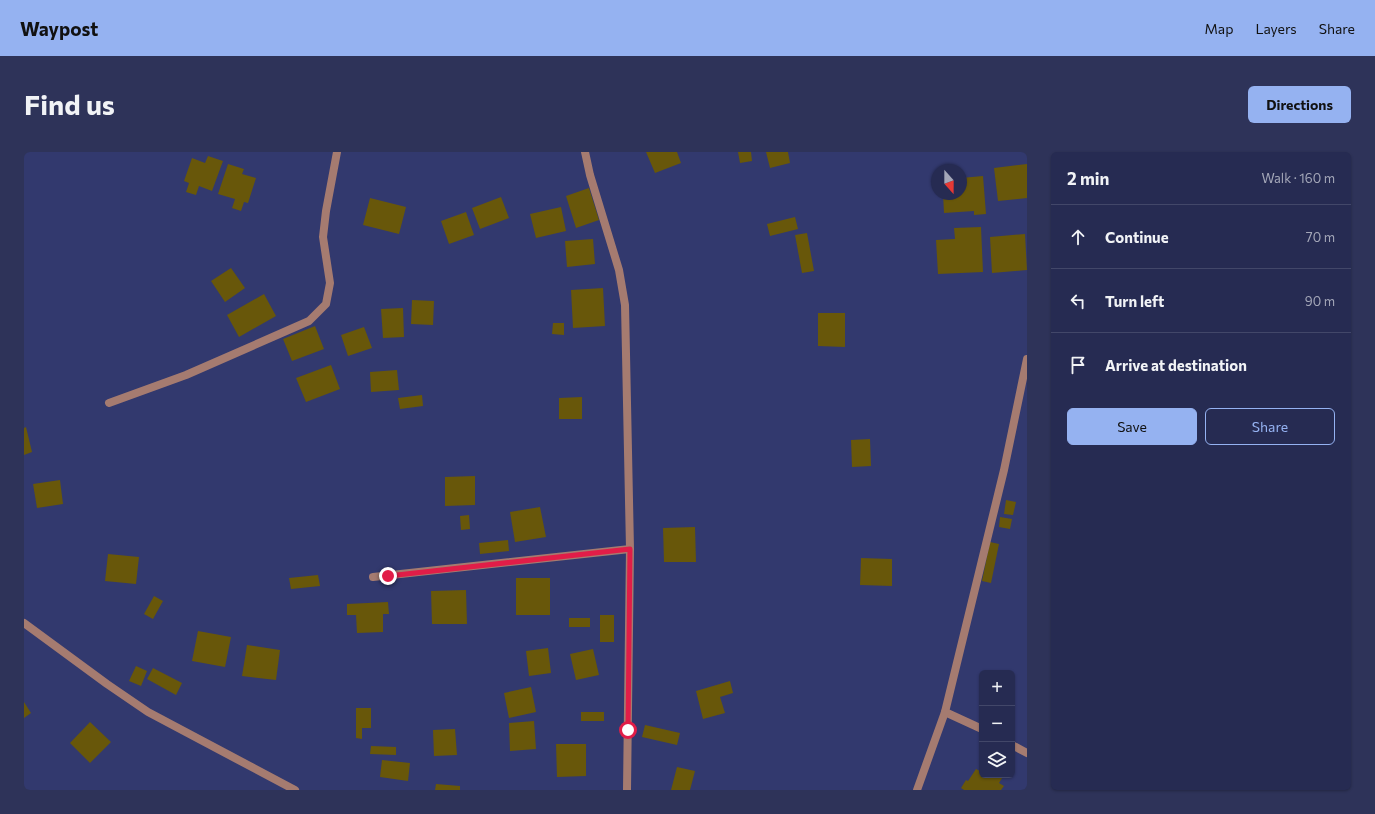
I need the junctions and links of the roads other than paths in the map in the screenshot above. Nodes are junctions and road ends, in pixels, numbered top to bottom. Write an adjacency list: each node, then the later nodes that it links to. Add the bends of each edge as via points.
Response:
1 (338, 152): 4 (street, via 323,237 330,283 326,304 309,321 186,375)
2 (584, 152): 5 (street, via 619,270 625,305)
3 (1027, 359): 8 (street, via 1004,470)
4 (109, 403)
5 (630, 549): 6 (street); 13 (street)
6 (373, 578)
7 (24, 623): 12 (street, via 148,712)
8 (945, 712): 9 (street); 14 (street)
9 (979, 728)
10 (1015, 747): 11 (street)
11 (1027, 753)
12 (295, 790)
13 (627, 790)
14 (917, 790)

